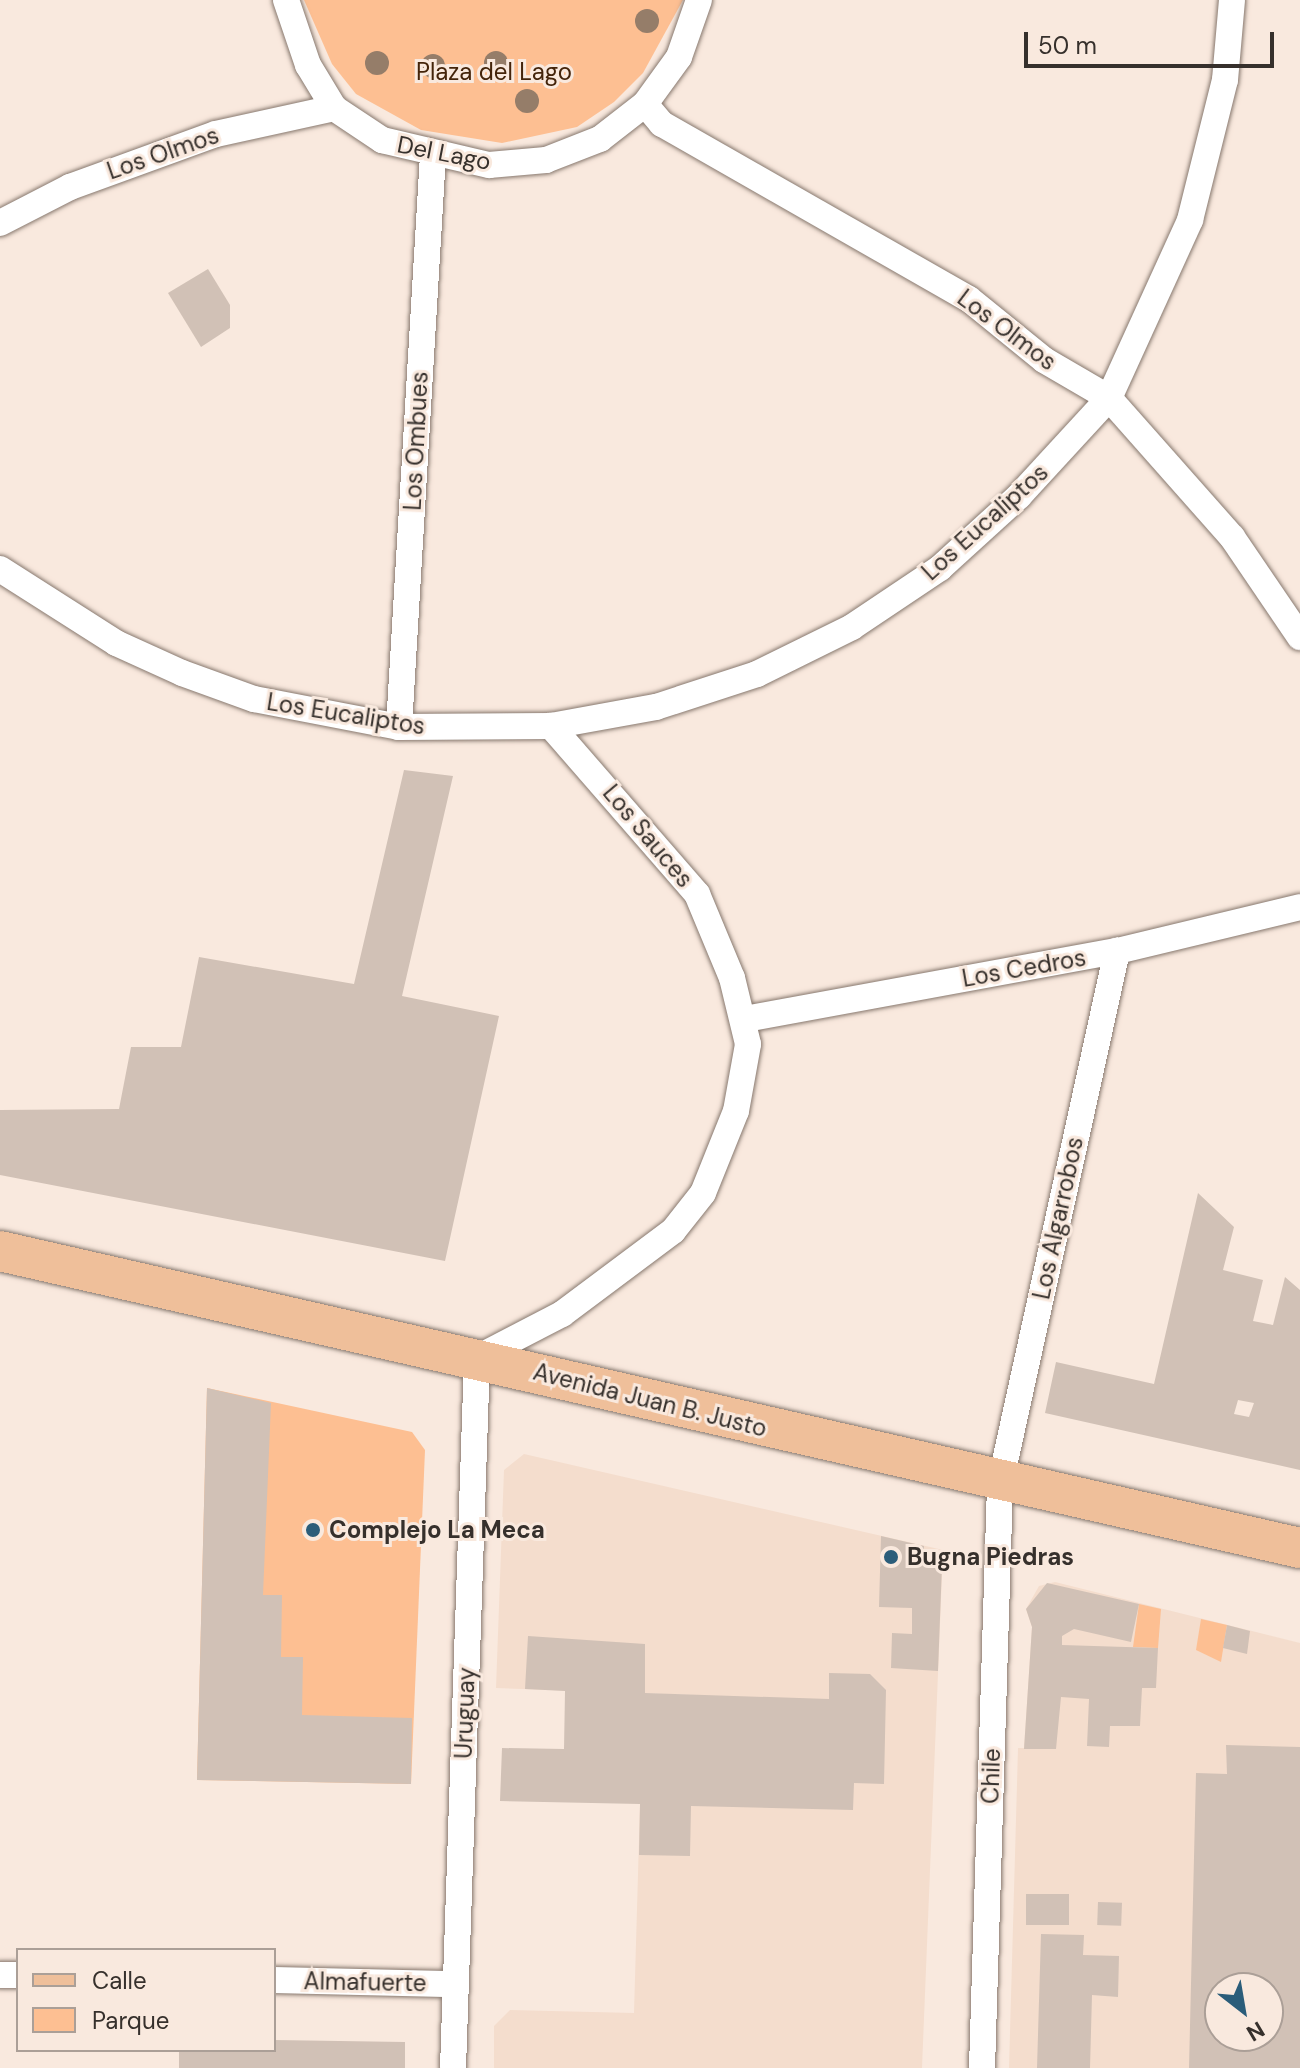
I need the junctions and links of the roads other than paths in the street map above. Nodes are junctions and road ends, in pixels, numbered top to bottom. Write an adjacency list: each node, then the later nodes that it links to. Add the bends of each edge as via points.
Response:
1 (286, 0): 5 (street, Del Lago, via 308,65)
2 (699, 0): 4 (street, Del Lago, via 679,57)
3 (1232, 0): 8 (street, Los Eucaliptos, via 1225,80 1190,220)
4 (645, 104): 6 (street, Del Lago, via 600,139 546,160 489,165); 8 (street, Los Olmos, via 662,124 969,299 1044,360)
5 (334, 108): 6 (street, Del Lago, via 382,140); 7 (street, Los Olmos, via 187,144 70,187)
6 (433, 155): 12 (street, Los Ombues)
7 (0, 223)
8 (1109, 398): 10 (street, Los Olmos, via 1232,537); 11 (street, Los Eucaliptos, via 1019,496 940,568 852,627 757,674 656,707)
9 (0, 569): 12 (street, Los Eucaliptos, via 116,643 182,673 254,699)
10 (1300, 637)
11 (551, 726): 12 (street, Los Eucaliptos); 15 (street, Los Sauces, via 697,894)
12 (399, 727)
13 (1300, 907): 14 (street, Los Cedros)
14 (1117, 951): 15 (street, Los Cedros); 18 (street, Los Algarrobos)
15 (745, 1019): 17 (street, Los Sauces, via 736,1111 703,1193 632,1268)
16 (0, 1251): 17 (main road, Avenida Juan B. Justo)
17 (477, 1358): 18 (main road, Avenida Juan B. Justo); 21 (street, Uruguay)
18 (1000, 1484): 19 (main road, Avenida Juan B. Justo); 23 (street, Chile)
19 (1300, 1548)
20 (276, 1980): 21 (street, Almafuerte)
21 (456, 1984): 22 (street, Uruguay)
22 (453, 2068)
23 (982, 2068)

